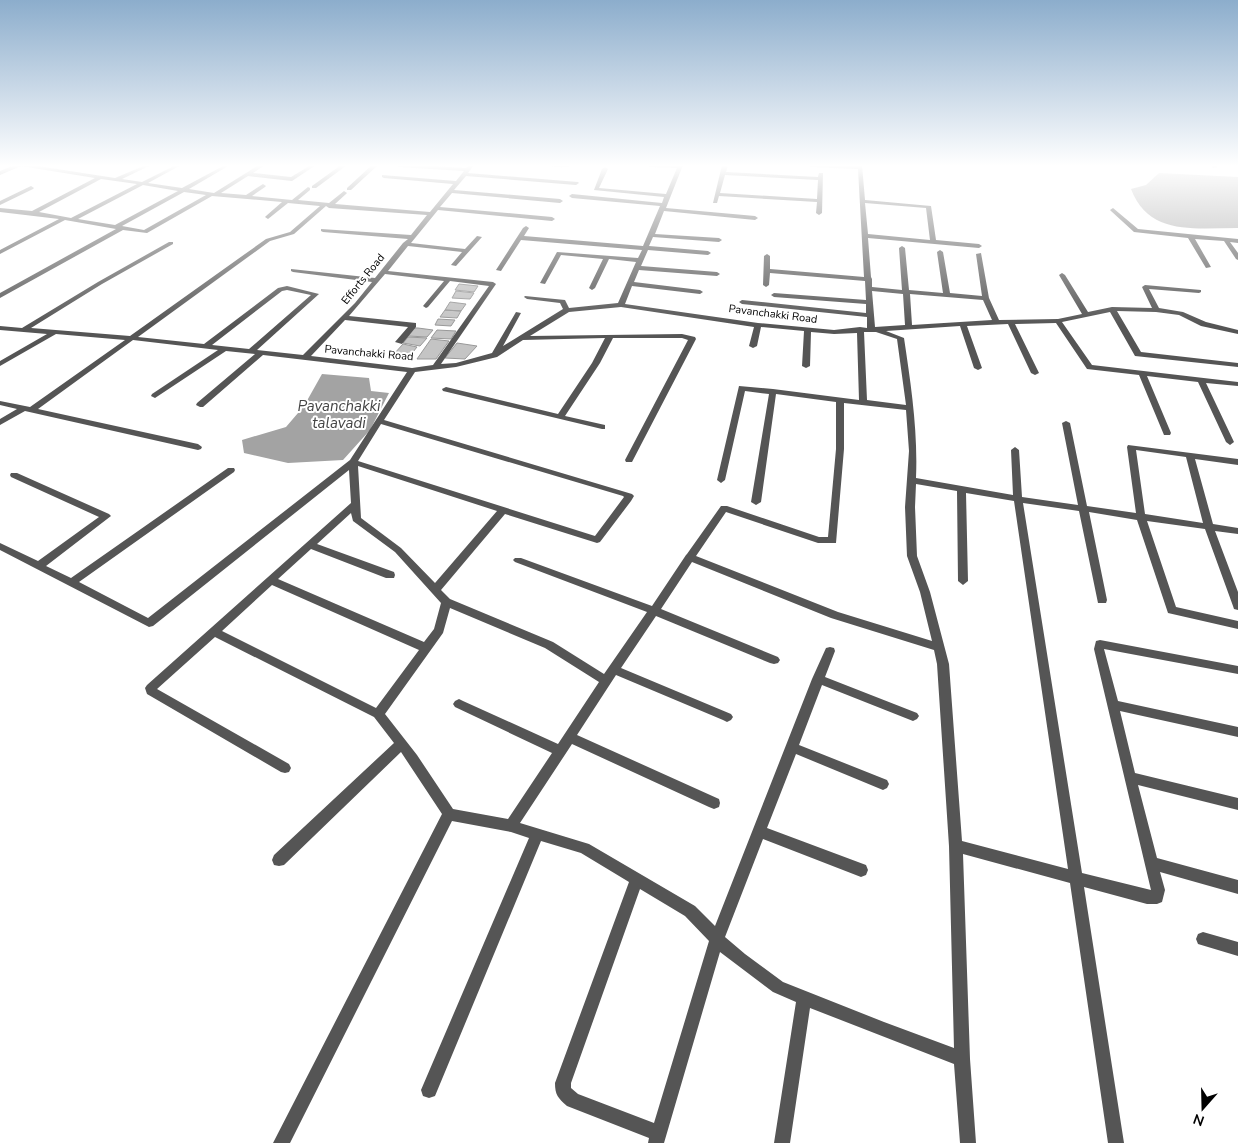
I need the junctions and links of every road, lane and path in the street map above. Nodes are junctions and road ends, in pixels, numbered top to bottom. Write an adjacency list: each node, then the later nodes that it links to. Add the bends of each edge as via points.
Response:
1 (65, 218): 33 (street)
2 (68, 218): 12 (street)
3 (135, 218): 14 (street)
4 (169, 218): 14 (street, via 145,232)
5 (310, 218): 90 (street, via 292,233 268,240)
6 (427, 218): 21 (street, Efforts Road)
7 (545, 218): 13 (street)
8 (658, 218): 17 (street)
9 (864, 218): 19 (street)
10 (930, 218): 26 (street)
11 (1122, 218): 20 (street, via 1136,231)
12 (73, 219): 14 (street)
13 (552, 219)
14 (119, 228): 63 (street)
15 (526, 228): 22 (street)
16 (323, 230): 21 (street)
17 (650, 235): 23 (street); 30 (street)
18 (479, 236): 32 (street)
19 (866, 236): 26 (street); 51 (street)
20 (1190, 236): 24 (street); 42 (street)
21 (411, 237): 28 (street, Efforts Road)
22 (521, 238): 30 (street); 45 (street)
23 (719, 240)
24 (1226, 240): 25 (street); 39 (street)
25 (1238, 241)
26 (932, 242): 29 (street)
27 (171, 243): 86 (street)
28 (405, 244): 32 (street); 47 (street, Efforts Road)
29 (979, 246)
30 (645, 247): 35 (street); 40 (street)
31 (902, 248): 60 (street)
32 (467, 251): 41 (street)
33 (0, 252)
34 (940, 252): 62 (street)
35 (708, 254)
36 (979, 254): 65 (street)
37 (767, 256): 46 (street)
38 (607, 257): 40 (street); 53 (street, via 559,253); 56 (street)
39 (1238, 258)
40 (640, 260): 43 (street)
41 (454, 265)
42 (1208, 267)
43 (637, 268): 48 (street); 54 (street)
44 (293, 270): 52 (street)
45 (499, 270)
46 (767, 271): 51 (street); 55 (street)
47 (382, 272): 50 (street); 52 (street, Efforts Road)
48 (717, 274)
49 (1062, 275): 75 (street)
50 (449, 279): 69 (street); 101 (street, via 493,284)
51 (869, 279): 57 (street)
52 (376, 280): 76 (street, Efforts Road)
53 (543, 283)
54 (631, 284): 59 (street); 68 (street)
55 (766, 285)
56 (592, 288)
57 (869, 289): 60 (street); 67 (street)
58 (1199, 291): 72 (street, via 1145,287)
59 (700, 292)
60 (906, 292): 62 (street); 82 (street)
61 (774, 295): 67 (street)
62 (947, 295): 65 (street)
63 (0, 296)
64 (527, 297): 70 (street, via 560,300)
65 (986, 298): 77 (street)
66 (742, 302): 74 (street)
67 (870, 302): 74 (street)
68 (620, 305): 70 (street, Pavanchakki Road); 81 (street, Pavanchakki Road)
69 (426, 306)
70 (567, 310): 91 (street, Pavanchakki Road)
71 (1112, 310): 72 (street, Pavanchakki Road); 75 (street, Pavanchakki Road); 102 (street, via 1138,354)
72 (1156, 310): 88 (street, Pavanchakki Road, via 1187,315 1200,322)
73 (518, 313): 98 (street)
74 (870, 315): 85 (street)
75 (1086, 315): 79 (street, Pavanchakki Road)
76 (344, 318): 92 (street, via 413,325); 99 (street, Efforts Road)
77 (996, 322): 78 (street, Pavanchakki Road); 80 (street, Pavanchakki Road)
78 (1011, 322): 79 (street, Pavanchakki Road); 106 (street)
79 (1058, 322): 107 (street, via 1090,367)
80 (963, 324): 82 (street, Pavanchakki Road); 104 (street)
81 (758, 325): 84 (street, Pavanchakki Road); 94 (street)
82 (909, 326): 85 (street, Pavanchakki Road)
83 (0, 328): 86 (street, Pavanchakki Road)
84 (808, 329): 85 (street, Pavanchakki Road, via 834,332); 103 (street)
85 (866, 329): 115 (street); 117 (street, via 900,338)
86 (23, 331): 87 (street, Pavanchakki Road)
87 (53, 332): 90 (street, Pavanchakki Road); 100 (street)
88 (1238, 332)
89 (610, 336): 91 (street); 119 (street); 129 (street, via 682,336 692,339)
90 (131, 338): 93 (street, Pavanchakki Road); 118 (street)
91 (522, 338): 98 (street, Pavanchakki Road)
92 (399, 342)
93 (205, 346): 95 (street, Pavanchakki Road); 96 (street, via 280,289 316,294)
94 (753, 346)
95 (224, 349): 96 (street, Pavanchakki Road); 112 (street)
96 (250, 352): 97 (street, Pavanchakki Road)
97 (261, 354): 99 (street, Pavanchakki Road); 116 (street)
98 (494, 355): 101 (street, Pavanchakki Road)
99 (305, 358): 105 (street, Pavanchakki Road)
100 (0, 364)
101 (437, 365): 105 (street, Pavanchakki Road)
102 (1238, 365)
103 (806, 366)
104 (978, 368)
105 (412, 370): 120 (street)
106 (1035, 373)
107 (1142, 373): 108 (street); 124 (street)
108 (1200, 380): 109 (street); 125 (street)
109 (1238, 384)
110 (446, 389): 119 (street)
111 (773, 391): 113 (street); 134 (street, via 747,388 740,391); 138 (street)
112 (156, 396)
113 (840, 400): 115 (street); 147 (street, via 840,449 832,541 818,540 724,508)
114 (0, 403): 118 (street)
115 (863, 403): 117 (street)
116 (200, 405)
117 (910, 408): 135 (street)
118 (28, 409): 122 (street); 126 (street)
119 (560, 417): 123 (street)
120 (380, 421): 130 (street); 141 (street, via 629,496 597,540)
121 (1066, 423): 140 (street)
122 (0, 424)
123 (602, 427)
124 (1167, 433)
125 (1230, 442)
126 (198, 447)
127 (1014, 450): 137 (street)
128 (1190, 455): 131 (street); 142 (street, via 1131,447); 143 (street)
129 (629, 460)
130 (352, 462): 139 (street); 141 (street); 153 (street, via 149,623)
131 (1238, 462)
132 (231, 470): 153 (street)
133 (14, 475): 149 (street, via 106,516)
134 (721, 480)
135 (912, 480): 136 (street); 161 (street, via 912,556)
136 (961, 488): 137 (street); 152 (street)
137 (1018, 499): 140 (street); 192 (street)
138 (756, 502)
139 (355, 504): 145 (street); 154 (street, via 356,519 398,550)
140 (1082, 507): 142 (street); 155 (street)
141 (503, 510): 154 (street)
142 (1141, 516): 143 (street); 159 (street, via 1172,610)
143 (1209, 526): 144 (street); 157 (street)
144 (1238, 531)
145 (310, 545): 150 (street); 151 (street)
146 (0, 546): 149 (street)
147 (689, 556): 158 (street); 161 (street, via 835,615)
148 (518, 560): 158 (street)
149 (39, 566): 153 (street)
150 (390, 575)
151 (270, 580): 160 (street); 162 (street)
152 (964, 581)
153 (71, 583)
154 (435, 590): 156 (street)
155 (1102, 600)
156 (446, 602): 162 (street, via 439,630); 168 (street, via 549,645)
157 (1238, 606)
158 (652, 610): 164 (street); 165 (street)
159 (1238, 625)
160 (213, 631): 171 (street); 179 (street, via 153,685 152,692)
161 (939, 647): 188 (street, via 943,664)
162 (426, 648): 171 (street)
163 (830, 651): 167 (street)
164 (774, 660)
165 (613, 669): 168 (street); 173 (street)
166 (1238, 670): 170 (street, via 1100,644)
167 (818, 680): 172 (street); 177 (street)
168 (606, 681): 175 (street)
169 (459, 704): 178 (street)
170 (1113, 705): 174 (street); 180 (street)
171 (378, 714): 176 (street)
172 (912, 716)
173 (727, 717)
174 (1238, 732)
175 (569, 737): 178 (street); 182 (street)
176 (401, 744): 184 (street); 189 (street)
177 (792, 747): 181 (street); 186 (street)
178 (560, 752): 185 (street)
179 (285, 768)
180 (1130, 777): 183 (street); 190 (street)
181 (883, 784)
182 (714, 803)
183 (1238, 804)
184 (449, 814): 185 (street); 202 (street)
185 (511, 826): 187 (street)
186 (759, 831): 191 (street); 195 (street)
187 (537, 834): 193 (street, via 584,848); 200 (street)
188 (956, 846): 192 (street); 199 (street)
189 (279, 860)
190 (1152, 863): 192 (street, via 1157,897); 194 (street)
191 (861, 870)
192 (1074, 877): 205 (street)
193 (637, 879): 195 (street, via 690,911); 201 (street, via 562,1092 572,1100)
194 (1238, 887)
195 (717, 939): 198 (street, via 778,987); 201 (street)
196 (1203, 939): 197 (street)
197 (1238, 949)
198 (804, 997): 199 (street); 203 (street)
199 (962, 1059): 204 (street)
200 (430, 1090)
201 (657, 1138)
202 (281, 1143)
203 (782, 1143)
204 (968, 1143)
205 (1116, 1143)

